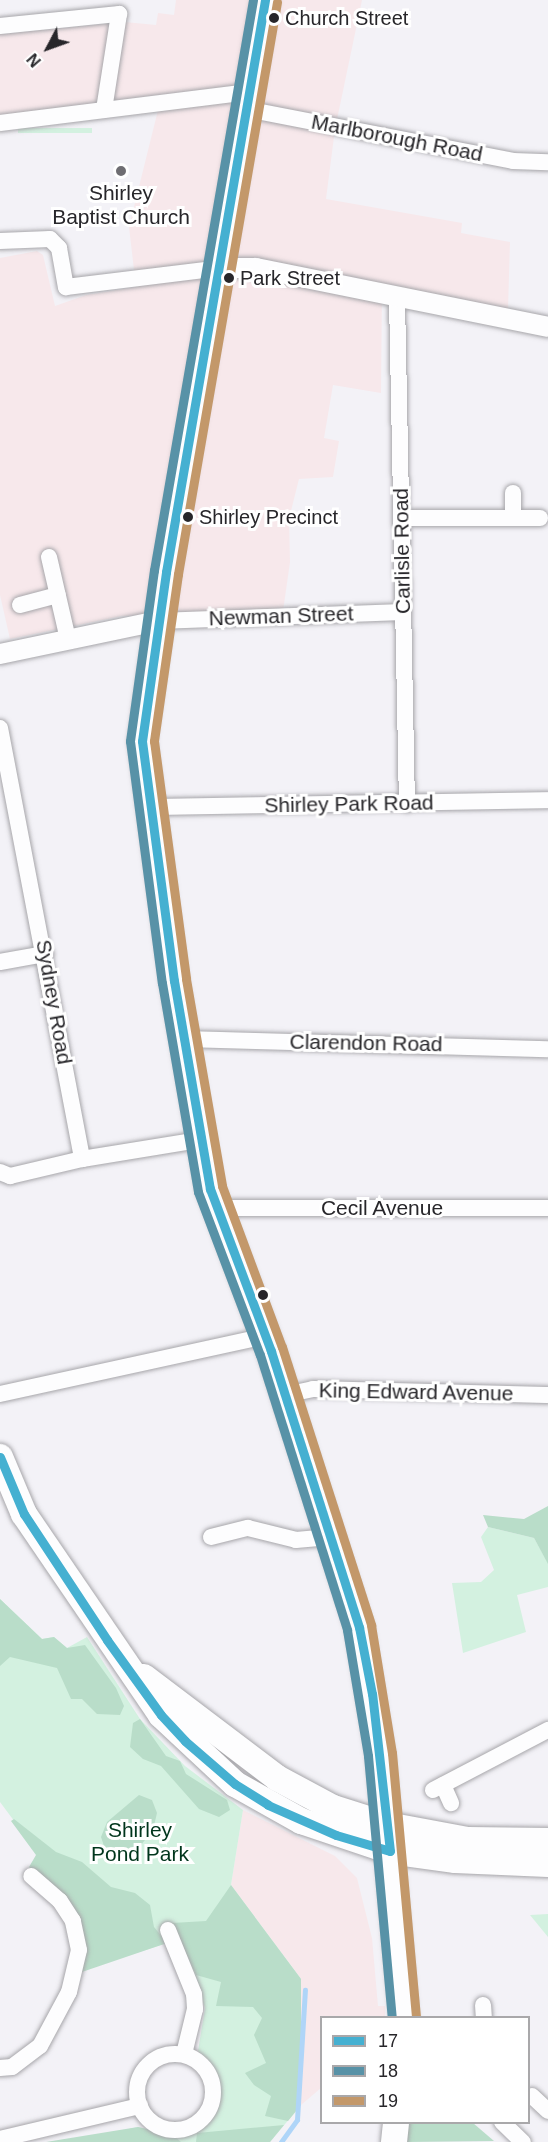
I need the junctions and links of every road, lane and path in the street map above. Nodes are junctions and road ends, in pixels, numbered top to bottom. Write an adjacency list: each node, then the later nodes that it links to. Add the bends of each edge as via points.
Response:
1 (265, 0): 3 (main road)
2 (0, 26): 4 (street, via 119,14)
3 (247, 101): 4 (street); 6 (street, Marlborough Road, via 513,161); 8 (main road)
4 (104, 110): 5 (street)
5 (0, 123)
6 (548, 162)
7 (0, 241): 8 (street, via 50,238 59,248 66,287)
8 (220, 268): 9 (street, via 256,268); 19 (main road)
9 (397, 298): 10 (street); 12 (street, Carlisle Road)
10 (548, 327)
11 (513, 493): 13 (street)
12 (402, 518): 13 (street); 18 (street, Carlisle Road)
13 (513, 518): 14 (street)
14 (540, 518)
15 (49, 556): 16 (street)
16 (58, 595): 17 (street); 20 (street)
17 (20, 604)
18 (403, 612): 19 (street, Newman Street); 24 (street, Carlisle Road)
19 (158, 621): 20 (street); 25 (main road, via 142,718)
20 (68, 639): 21 (street)
21 (0, 654)
22 (0, 728): 26 (street, Sydney Road)
23 (548, 800): 24 (street, Shirley Park Road)
24 (407, 804): 25 (street, Shirley Park Road)
25 (149, 807): 28 (main road)
26 (45, 954): 27 (street); 31 (street, Sydney Road)
27 (0, 962)
28 (184, 1039): 29 (street, Clarendon Road); 30 (main road)
29 (548, 1049)
30 (199, 1140): 31 (street); 33 (main road)
31 (82, 1159): 32 (street, via 10,1176)
32 (0, 1172)
33 (216, 1208): 34 (street, Cecil Avenue); 35 (main road)
34 (548, 1208)
35 (265, 1336): 36 (street); 37 (main road)
36 (0, 1394)
37 (285, 1395): 38 (street, King Edward Avenue, via 313,1389); 41 (main road)
38 (548, 1395)
39 (0, 1457): 42 (main road, via 24,1515)
40 (211, 1537): 41 (street, via 248,1528 296,1540)
41 (330, 1537): 45 (main road, via 358,1627 372,1694)
42 (123, 1662): 45 (main road, via 277,1778 333,1808); 47 (main road, via 161,1715 235,1784 301,1821)
43 (548, 1730): 44 (street, via 438,1787)
44 (451, 1803)
45 (387, 1825): 46 (main road, via 468,1840); 47 (main road)
46 (548, 1841)
47 (390, 1851): 48 (main road, via 449,1860); 51 (main road)
48 (548, 1864)
49 (32, 1876): 53 (street, via 66,1911 79,1950 69,1992 40,2046 12,2067)
50 (168, 1930): 52 (street, via 194,1994 195,2009)
51 (405, 2016)
52 (184, 2054): 55 (street, via 158,2058 148,2066 137,2085); 55 (street, via 209,2074 212,2105 206,2116 188,2129 165,2130 145,2117)
53 (0, 2068)
54 (530, 2096): 56 (street)
55 (140, 2106): 59 (street)
56 (548, 2111)
57 (396, 2124): 60 (main road)
58 (505, 2124): 61 (street)
59 (1, 2139)
60 (394, 2142)
61 (523, 2142)

